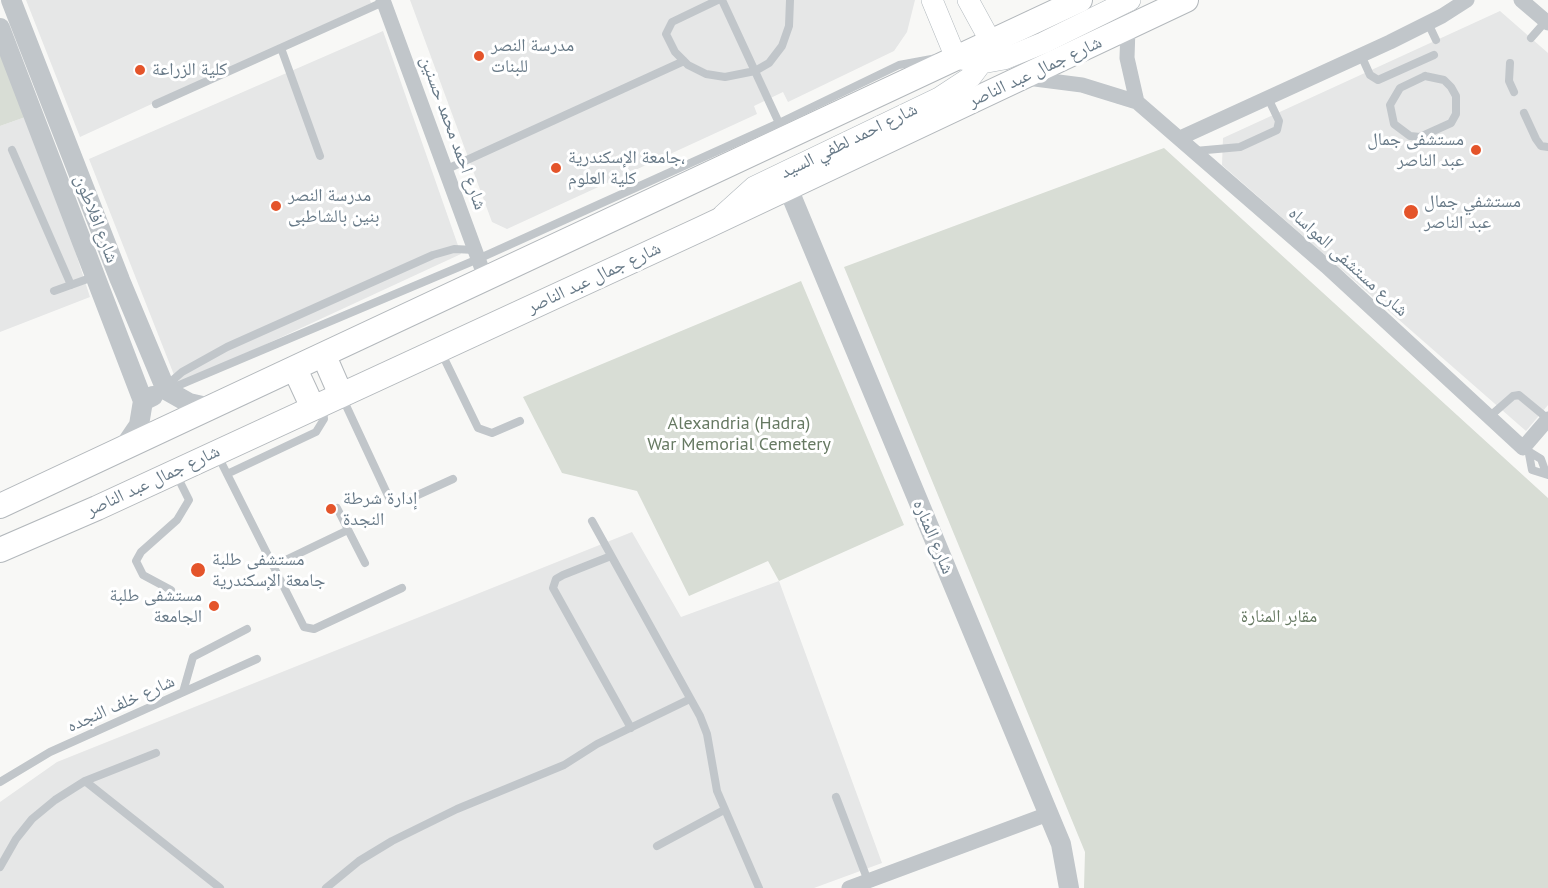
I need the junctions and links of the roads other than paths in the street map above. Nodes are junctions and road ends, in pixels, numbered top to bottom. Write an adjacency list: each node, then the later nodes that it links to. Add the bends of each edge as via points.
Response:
1 (11, 0): 42 (street, شارع افلاطون)
2 (720, 0): 23 (lane, via 668,25 666,34); 26 (lane)
3 (790, 0): 26 (lane, via 789,26 782,45 769,63)
4 (932, 0): 22 (main road)
5 (968, 0): 19 (main road)
6 (1080, 0): 19 (main road)
7 (1130, 0): 19 (main road, via 1004,59)
8 (1186, 0): 15 (main road, شارع جمال عبد الناصر)
9 (1467, 0): 13 (street)
10 (1521, 0): 12 (street)
11 (383, 1): 18 (lane); 40 (street, شارع احمد محمد حسنين)
12 (1547, 22): 16 (lane)
13 (1428, 23): 17 (lane); 20 (street)
14 (0, 28): 43 (street, شارع افلاطون)
15 (1128, 28): 27 (main road, شارع جمال عبد الناصر); 31 (street, via 1129,73)
16 (1531, 38)
17 (1436, 40)
18 (281, 48): 32 (lane); 39 (lane)
19 (987, 53): 22 (main road); 45 (main road, شارع احمد لطفي السيد, via 971,77 939,98 754,187)
20 (1361, 55): 25 (lane, via 1373,79); 30 (street)
21 (1434, 55): 25 (lane)
22 (956, 58): 34 (lane, via 899,65); 47 (main road)
23 (684, 61): 26 (lane, via 706,74 725,77); 40 (lane)
24 (1510, 63): 29 (lane, via 1509,81)
25 (1406, 68): 28 (lane)
26 (755, 70): 34 (lane)
27 (1024, 78): 31 (street, شارع مستشفى المواساه, via 1082,85); 41 (main road, شارع جمال عبد الناصر)
28 (1413, 82): 28 (lane, via 1400,88 1390,105 1394,124 1401,131 1420,137 1451,123 1457,105 1451,87 1435,77 1425,76)
29 (1514, 92)
30 (1268, 98): 35 (street); 38 (lane, via 1280,121 1277,130 1240,147)
31 (1137, 102): 35 (street, شارع مستشفى المواساه)
32 (156, 104)
33 (1524, 112): 36 (lane, via 1536,139 1541,146)
34 (779, 123): 47 (lane)
35 (1180, 138): 38 (street, شارع مستشفى المواساه)
36 (1548, 147)
37 (12, 150): 50 (lane)
38 (1194, 151): 59 (street, شارع مستشفى المواساه)
39 (320, 156)
40 (445, 170): 47 (street, شارع احمد محمد حسنين)
41 (788, 188): 45 (main road, شارع جمال عبد الناصر); 89 (street, شارع المناره)
42 (87, 195): 43 (street); 44 (street, شارع افلاطون)
43 (67, 202): 46 (street, شارع افلاطون)
44 (95, 216): 46 (street); 48 (street, شارع افلاطون)
45 (716, 221): 52 (main road, شارع جمال عبد الناصر)
46 (75, 224): 49 (street, شارع افلاطون)
47 (480, 263): 53 (main road); 55 (lane); 55 (lane, via 454,249 433,255 227,347 182,372)
48 (120, 280): 49 (street); 55 (street, شارع افلاطون)
49 (98, 283): 50 (lane); 56 (street, شارع افلاطون)
50 (71, 285): 51 (lane)
51 (54, 291)
52 (440, 349): 57 (main road, شارع جمال عبد الناصر); 61 (lane, via 478,428 492,433)
53 (324, 356): 54 (main road); 57 (main road)
54 (295, 369): 57 (main road); 58 (main road)
55 (168, 390): 56 (street); 58 (street, via 189,403)
56 (143, 401): 62 (street, via 139,425)
57 (325, 402): 64 (main road, شارع جمال عبد الناصر); 66 (lane, via 324,419 316,432); 68 (lane, via 391,502 398,504)
58 (211, 408): 62 (main road)
59 (1489, 417): 60 (lane, via 1519,395); 63 (street, شارع مستشفى المواساه)
60 (1548, 419): 63 (street)
61 (520, 421)
62 (122, 450): 69 (main road)
63 (1526, 451): 67 (lane, شارع مستشفى المواساه, via 1544,463); 67 (lane, شارع مستشفى المواساه, via 1532,470)
64 (216, 452): 65 (main road, شارع جمال عبد الناصر); 66 (lane)
65 (174, 472): 73 (main road, شارع جمال عبد الناصر); 78 (lane, via 189,500 177,519 136,561 143,575)
66 (227, 474): 76 (lane)
67 (1547, 474)
68 (453, 479)
69 (0, 506)
70 (337, 508): 72 (lane)
71 (592, 521): 74 (lane)
72 (348, 530): 75 (lane); 76 (lane)
73 (0, 550)
74 (611, 556): 82 (lane); 83 (lane, via 563,574 553,588)
75 (365, 563)
76 (273, 566): 77 (lane, via 304,627 311,629)
77 (402, 588)
78 (171, 590)
79 (247, 629): 81 (lane, via 193,657)
80 (257, 658): 81 (lane, شارع خلف النجده)
81 (183, 692): 86 (lane, شارع خلف النجده, via 50,752)
82 (690, 699): 83 (lane); 88 (lane, via 707,734 712,771)
83 (631, 728): 94 (lane, via 564,765 392,841)
84 (156, 753): 85 (lane)
85 (85, 781): 91 (lane, via 32,819); 93 (lane)
86 (0, 782)
87 (836, 797): 92 (lane)
88 (724, 810): 90 (lane); 95 (lane)
89 (1048, 814): 92 (street); 97 (street, شارع المناره, via 1061,844)
90 (657, 846)
91 (0, 867)
92 (868, 881): 96 (street)
93 (220, 888)
94 (326, 888)
95 (759, 888)
96 (849, 888)
97 (1069, 888)

